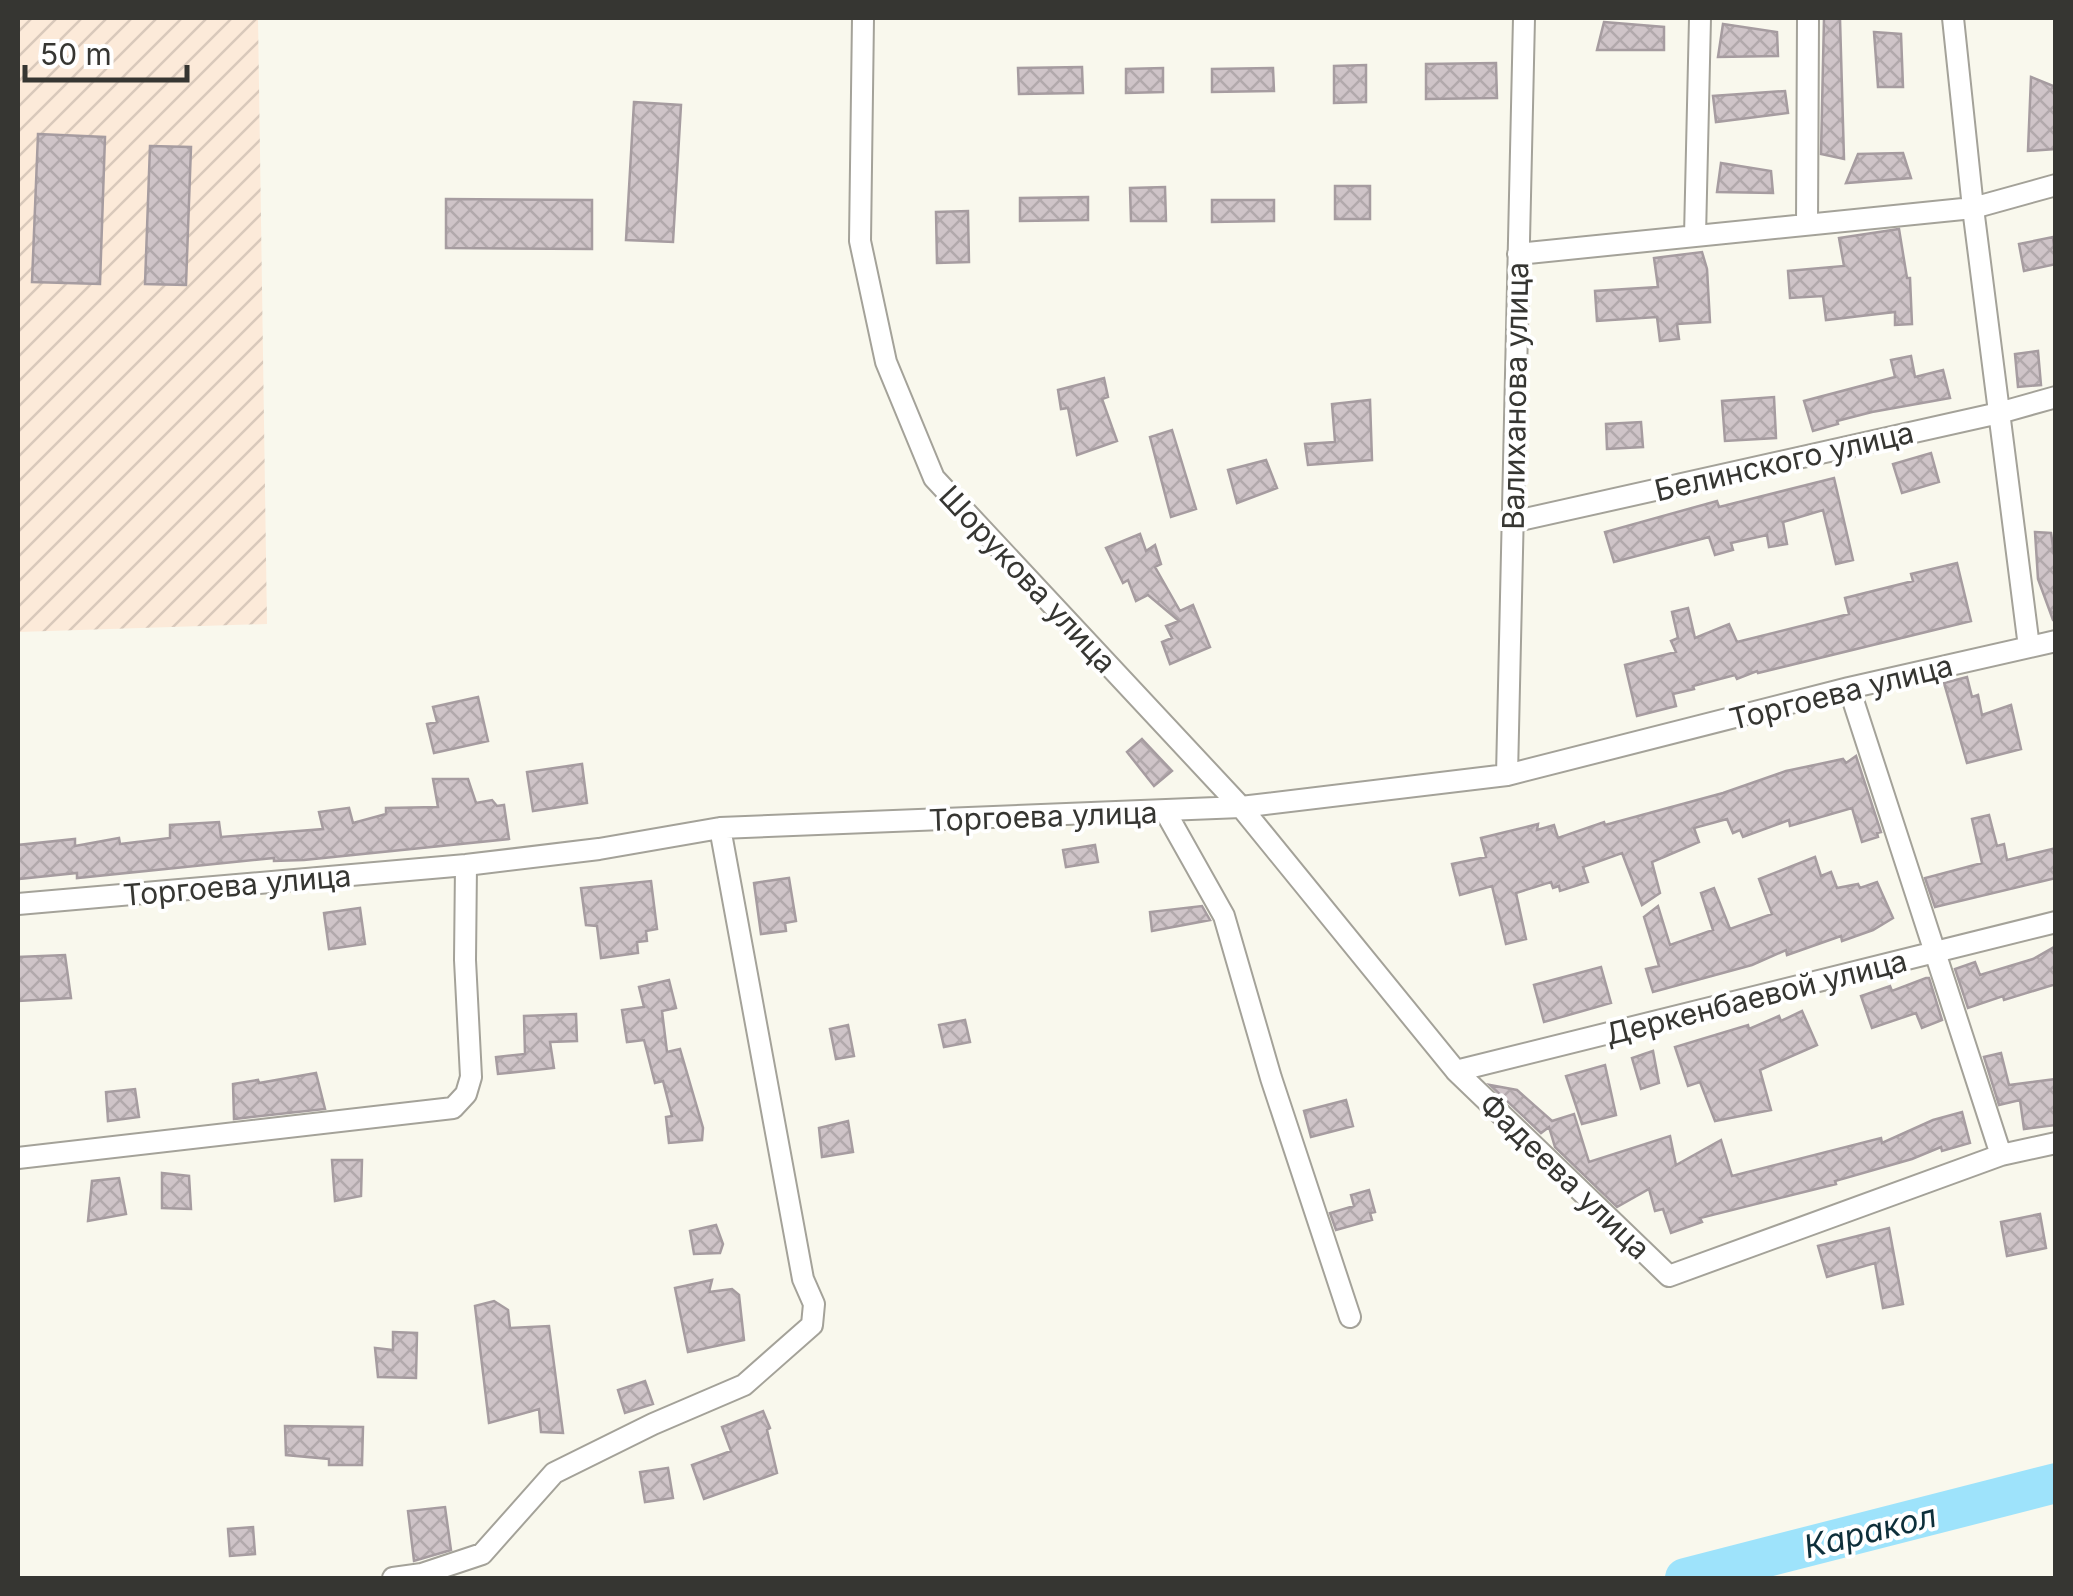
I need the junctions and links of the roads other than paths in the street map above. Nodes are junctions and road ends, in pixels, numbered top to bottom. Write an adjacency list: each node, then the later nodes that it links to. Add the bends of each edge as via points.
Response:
1 (863, 18): 18 (street, Шорукова улица, via 860,241 886,362 934,478)
2 (1524, 18): 10 (street, Валиханова улица)
3 (1700, 18): 9 (street)
4 (1808, 18): 8 (street)
5 (1954, 18): 7 (street)
6 (2056, 185): 7 (street)
7 (1973, 208): 8 (street); 12 (street)
8 (1807, 224): 9 (street)
9 (1695, 236): 10 (street)
10 (1518, 254): 13 (street, Валиханова улица)
11 (2056, 397): 12 (street, Белинского улица)
12 (1999, 413): 13 (street, Белинского улица); 15 (street)
13 (1512, 522): 17 (street, Валиханова улица)
14 (2056, 641): 15 (street, Торгоева улица)
15 (2029, 647): 16 (street, Торгоева улица)
16 (1849, 688): 17 (street, Торгоева улица); 24 (street)
17 (1507, 775): 18 (street, Торгоева улица)
18 (1240, 806): 19 (street, Торгоева улица); 25 (street, Фадеева улица)
19 (1164, 811): 20 (street, Торгоева улица); 29 (street, via 1224,916)
20 (720, 828): 21 (street, Торгоева улица); 30 (street, via 814,1304 812,1325 744,1384 554,1472 482,1554)
21 (466, 866): 22 (street, Торгоева улица); 28 (street, via 471,1078 453,1108)
22 (18, 904)
23 (2056, 922): 24 (street, Деркенбаевой улица)
24 (1933, 953): 25 (street, Деркенбаевой улица); 27 (street)
25 (1456, 1071): 27 (street, Фадеева улица, via 1669,1276)
26 (2056, 1143): 27 (street, Фадеева улица)
27 (2002, 1155)
28 (18, 1158)
29 (1350, 1318)
30 (392, 1578)

